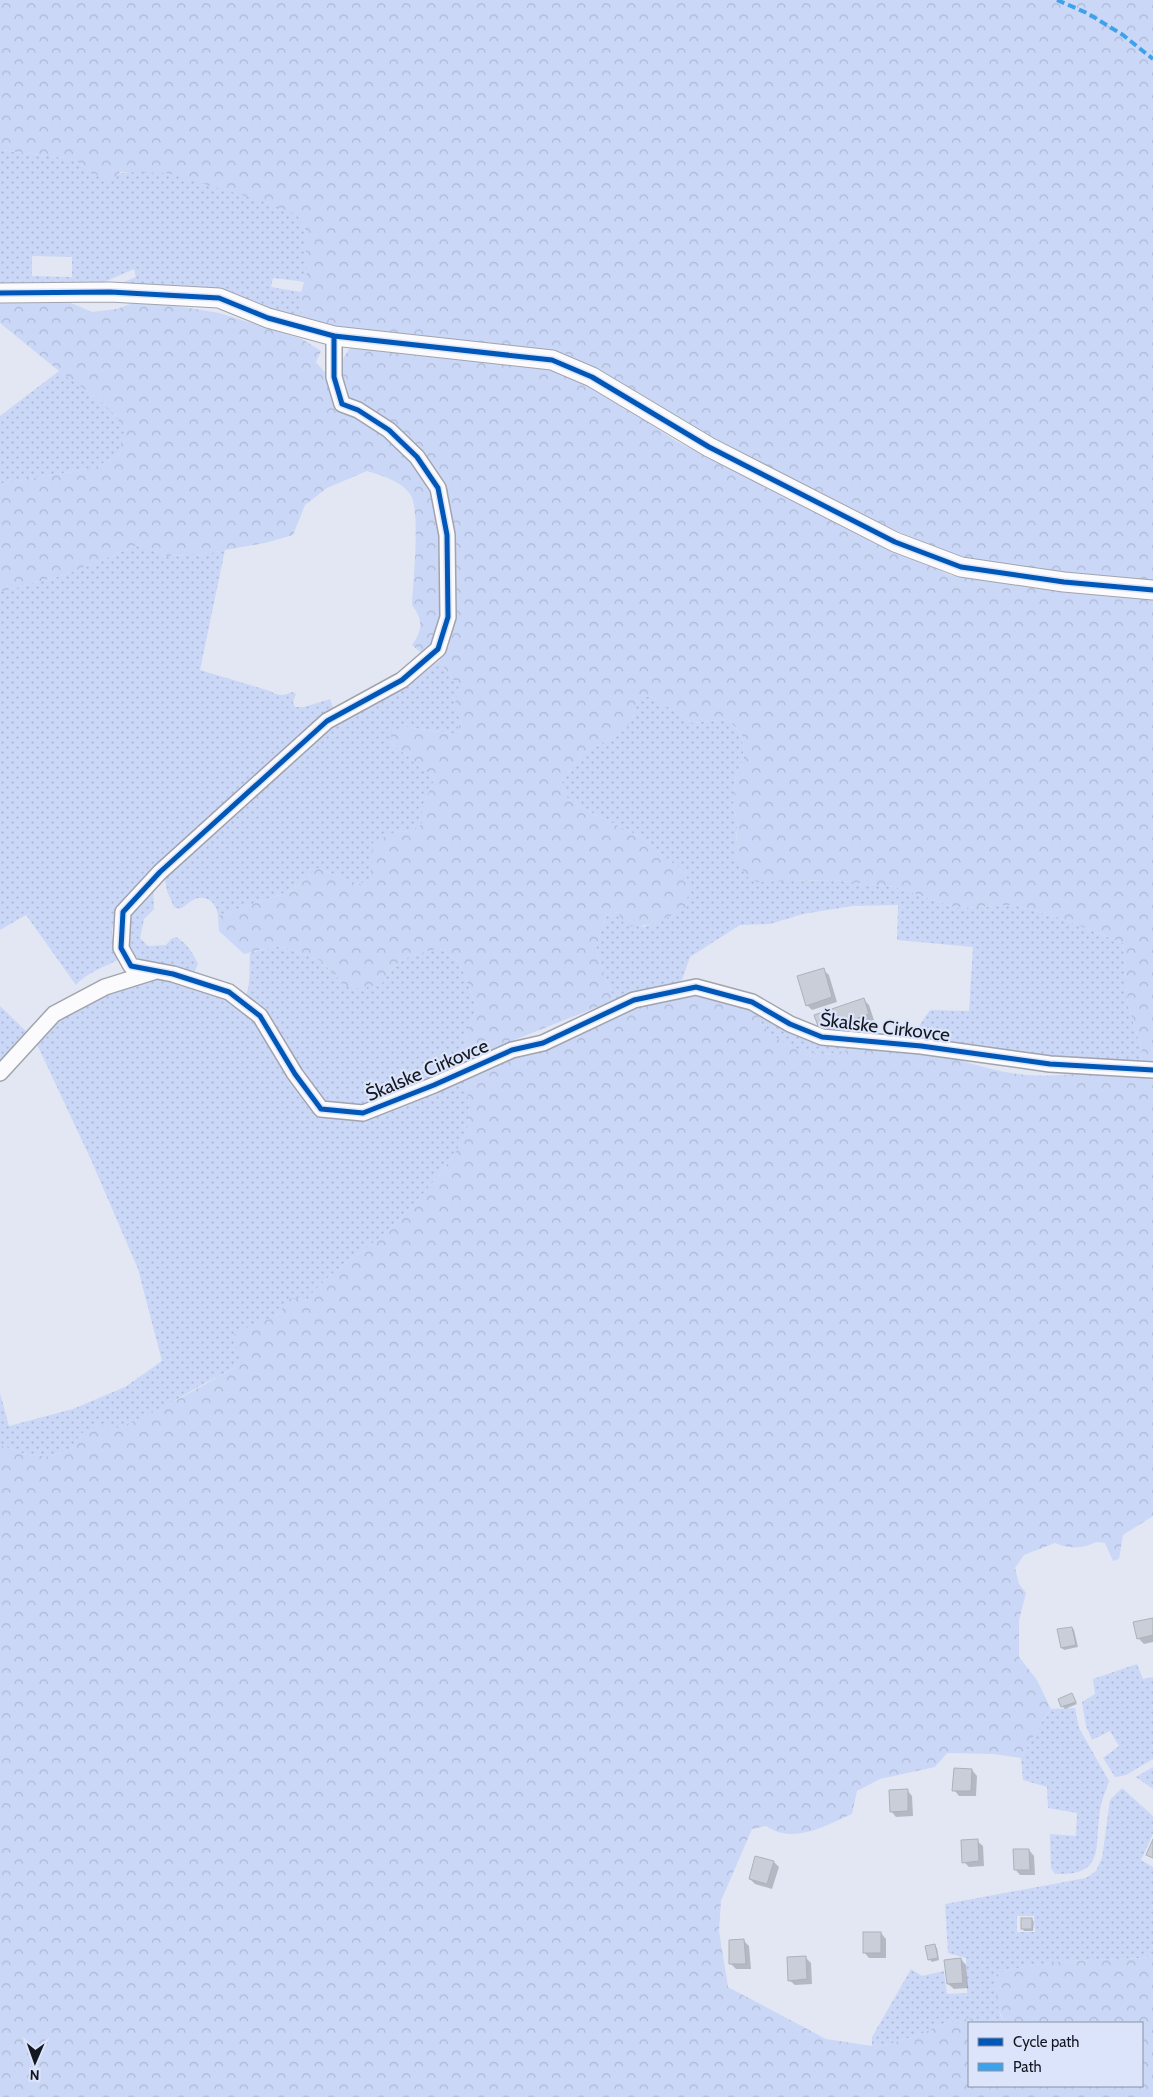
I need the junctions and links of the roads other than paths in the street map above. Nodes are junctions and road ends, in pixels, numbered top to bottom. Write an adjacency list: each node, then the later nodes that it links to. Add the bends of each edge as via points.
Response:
1 (0, 293): 2 (street, via 110,292 219,298 268,318)
2 (334, 336): 3 (street, via 552,360 592,377 709,447 895,542 960,567 1064,582); 4 (street, Škalske Cirkovce, via 334,377 342,404 389,430 416,457 438,488 446,535 448,617 438,649 402,680 327,721 160,872 123,912 122,948 131,966)
3 (1153, 590)
4 (156, 971): 5 (street, Škalske Cirkovce, via 229,992 260,1016 295,1074 321,1109 363,1113 512,1050 543,1043 634,1000 696,987 752,1002 790,1024 822,1037 921,1046 1050,1064); 6 (street, via 105,987 54,1014)
5 (1153, 1070)
6 (0, 1073)

